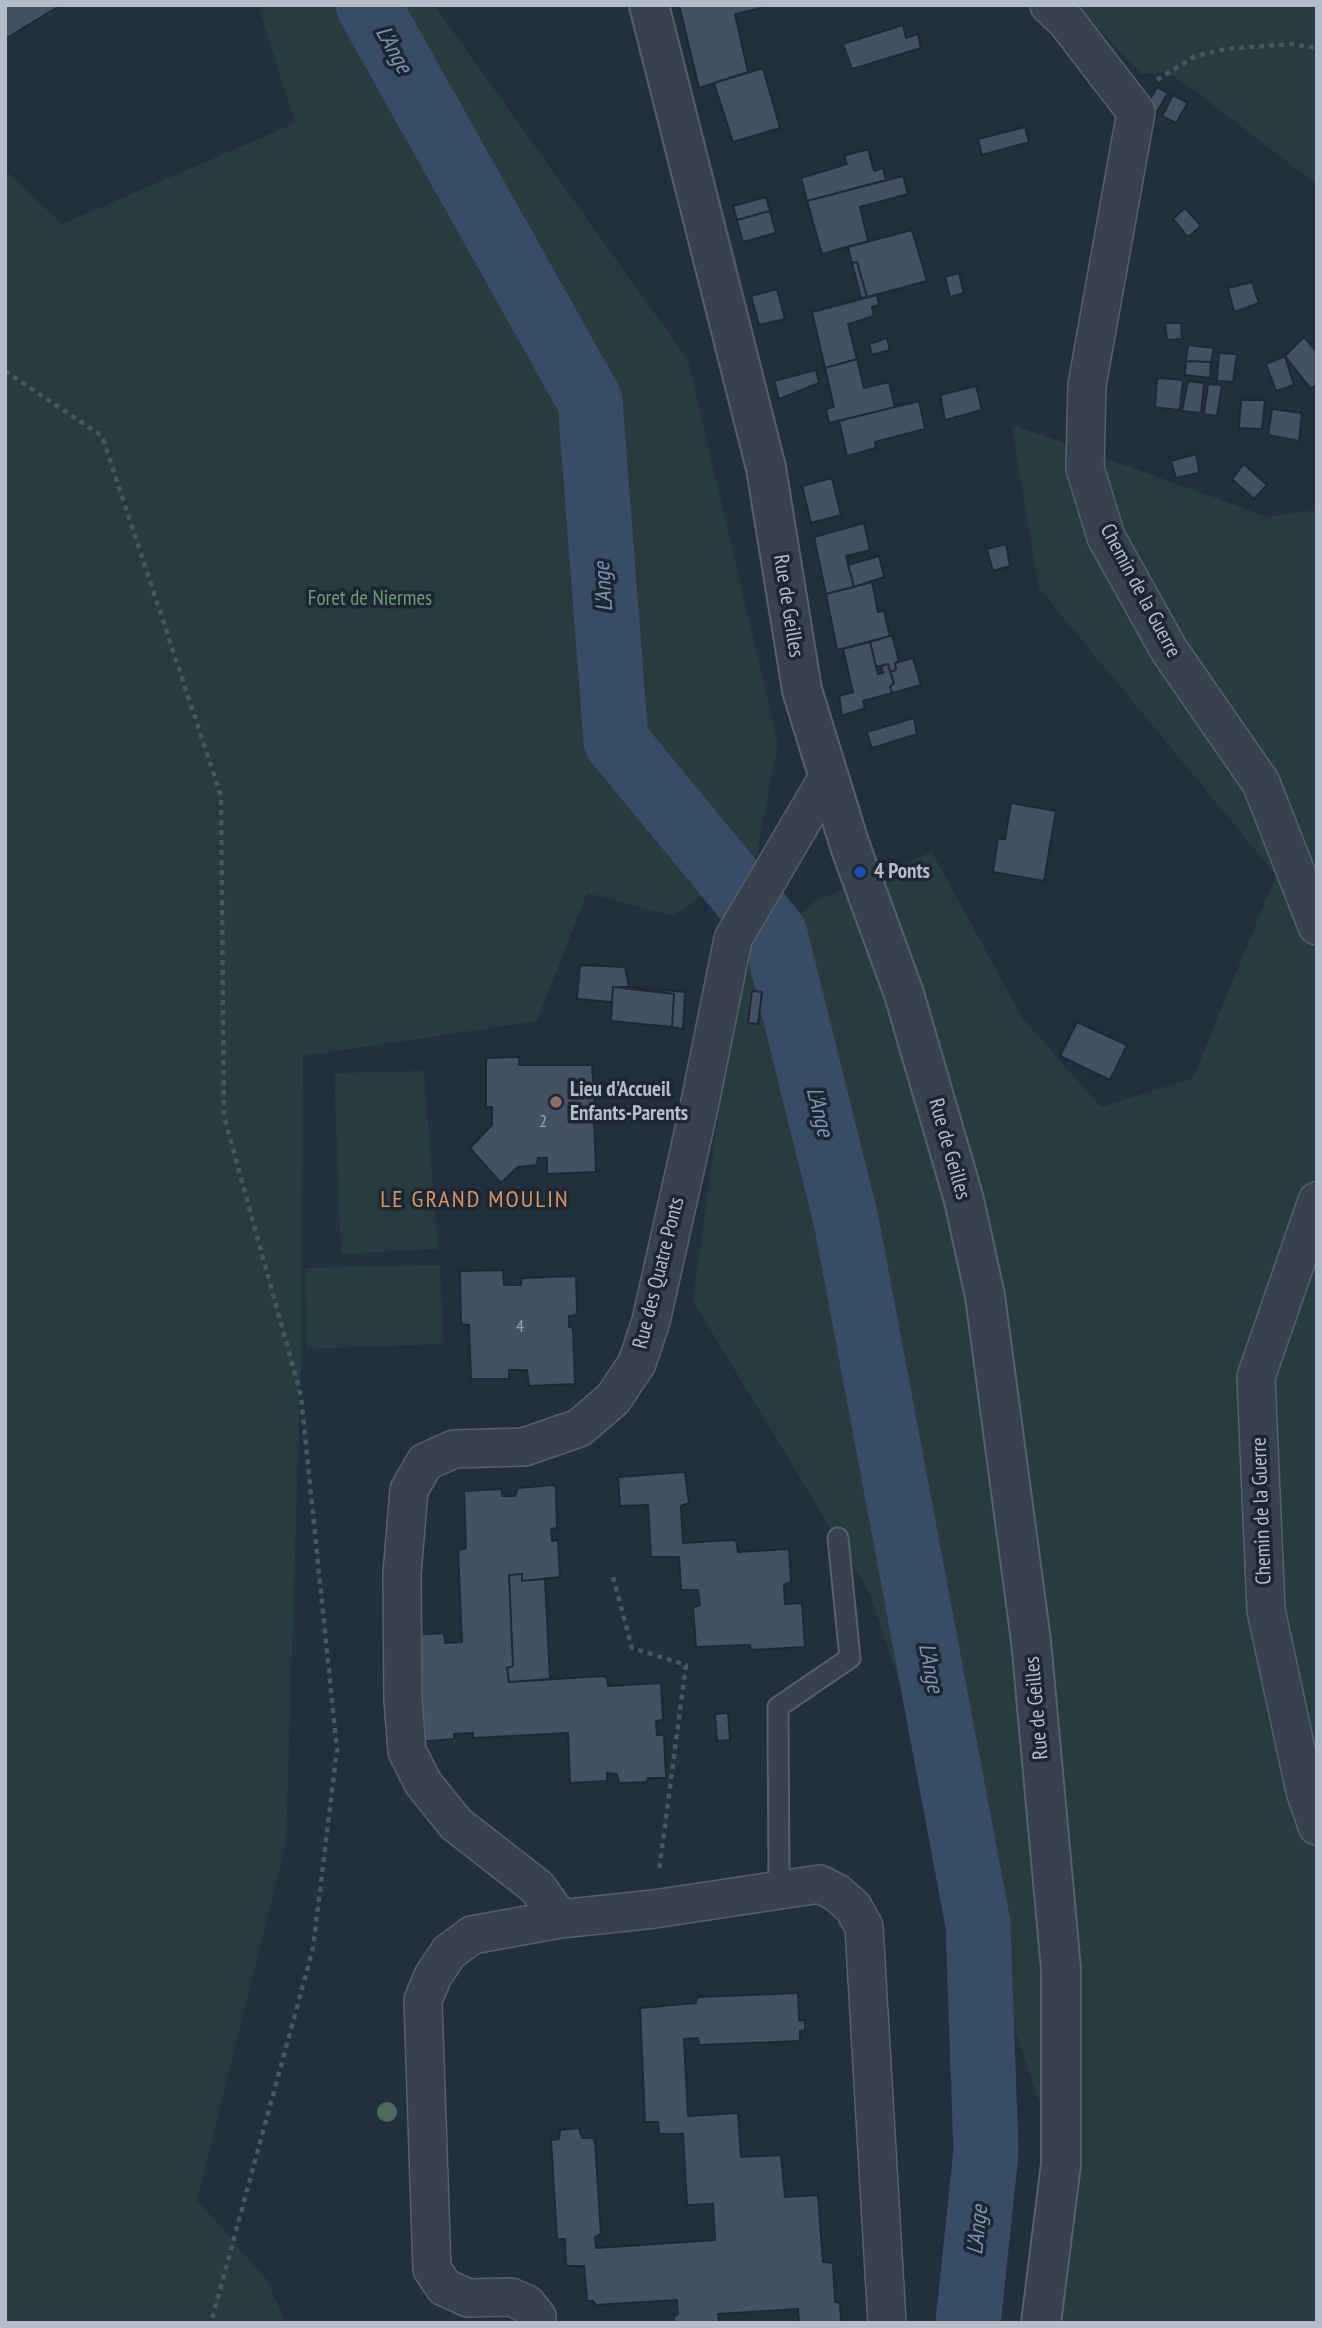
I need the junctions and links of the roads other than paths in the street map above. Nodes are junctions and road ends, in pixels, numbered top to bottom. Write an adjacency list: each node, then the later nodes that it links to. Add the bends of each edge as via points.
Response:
1 (649, 5): 3 (street, Rue de Geilles, via 766,468 798,668)
2 (1049, 5): 4 (street, Chemin de la Guerre, via 1136,112 1087,385 1085,468 1106,537 1163,639 1261,783)
3 (828, 777): 9 (street, Rue des Quatre Ponts, via 733,939 698,1112 637,1363 613,1399 579,1428 524,1447 454,1449 425,1462 409,1490 402,1574 407,1751 423,1783 456,1825 537,1887); 12 (street, Rue de Geilles, via 904,994 964,1200 987,1310 1031,1642 1062,1969 1061,2165)
4 (1317, 926)
5 (1317, 1201): 7 (street, Chemin de la Guerre, via 1256,1377 1266,1610)
6 (838, 1538): 8 (lane, via 850,1658 778,1707)
7 (1317, 1826)
8 (779, 1889): 9 (street); 11 (street, via 820,1884 853,1907 864,1927)
9 (560, 1919): 10 (street, via 472,1935 449,1952 424,2000 432,2269 444,2287 468,2298 511,2298 527,2304)
10 (537, 2323)
11 (887, 2323)
12 (1041, 2323)

